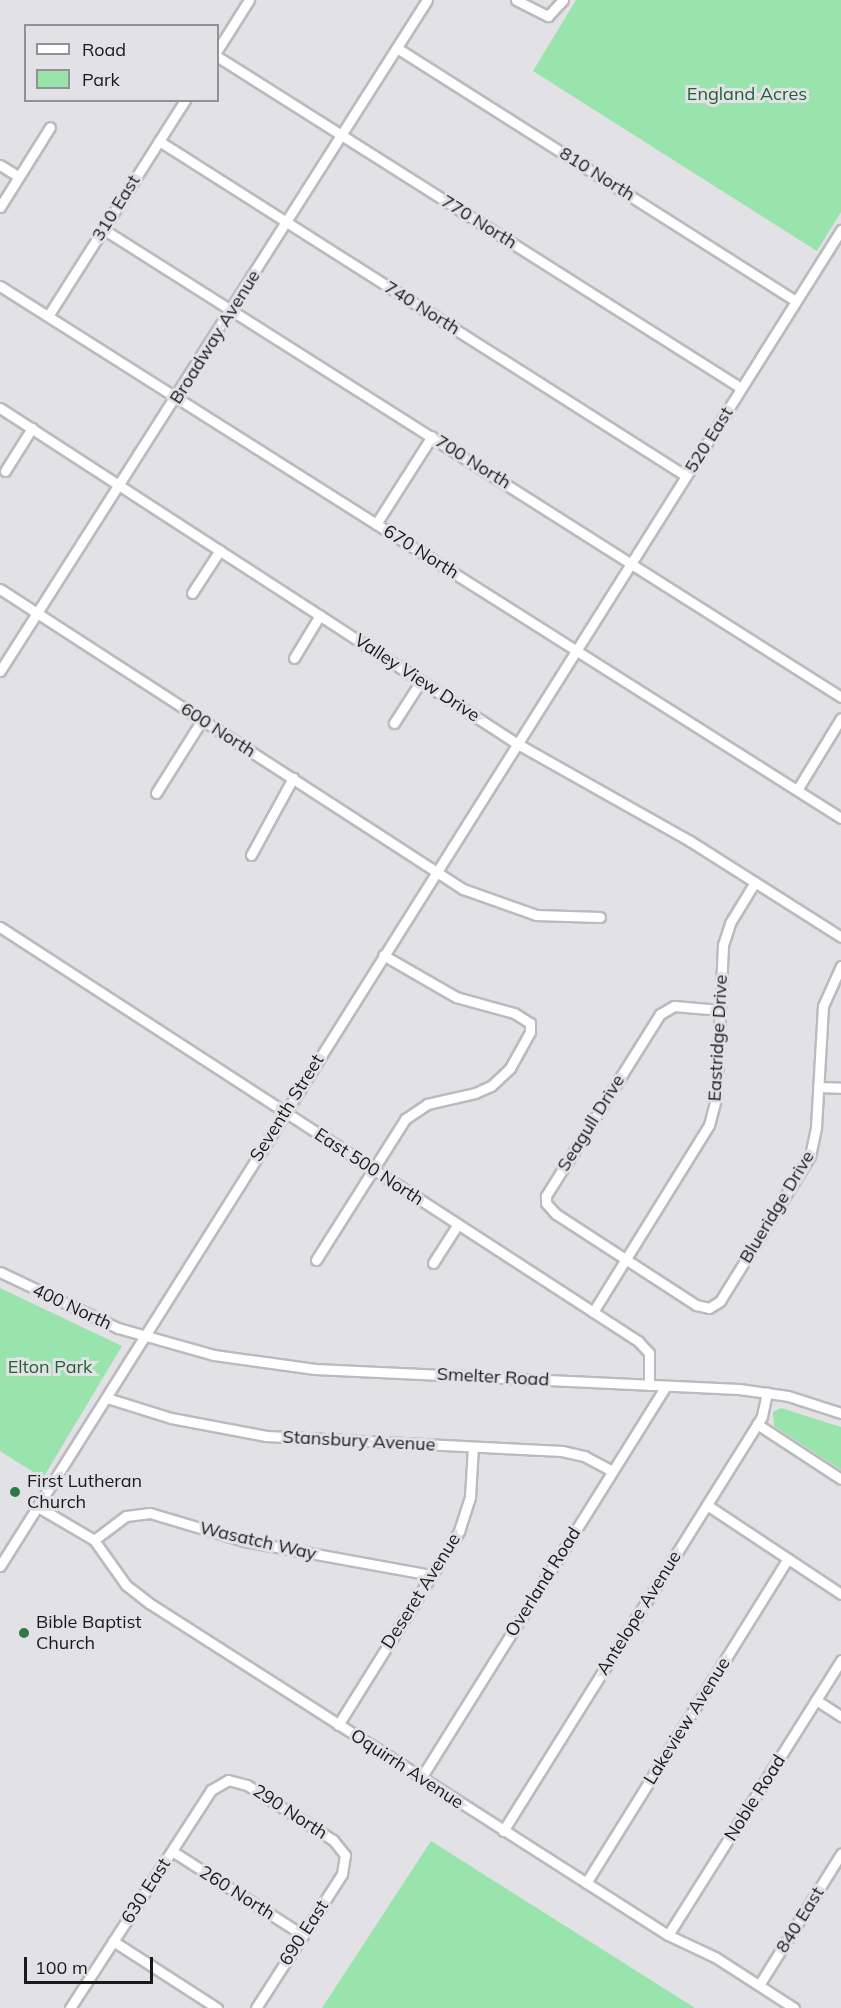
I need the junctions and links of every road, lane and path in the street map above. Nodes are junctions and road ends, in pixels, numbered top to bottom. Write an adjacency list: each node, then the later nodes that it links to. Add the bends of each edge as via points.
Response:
1 (249, 0): 5 (street)
2 (427, 0): 6 (street, Broadway Avenue)
3 (516, 0): 4 (street, via 548,16)
4 (563, 0)
5 (219, 47)
6 (397, 48): 10 (street, Broadway Avenue); 19 (street, 810 North)
7 (219, 58): 10 (street, 770 North)
8 (184, 102): 11 (street, 310 East)
9 (50, 127): 13 (street)
10 (342, 135): 15 (street, Broadway Avenue); 22 (street, 770 North)
11 (159, 141): 15 (street, 740 North); 16 (street, 310 East)
12 (0, 165): 13 (street)
13 (19, 177): 14 (street)
14 (0, 207)
15 (287, 222): 20 (street, Broadway Avenue); 28 (street, 740 North)
16 (104, 229): 20 (street, 700 North); 21 (street, 310 East)
17 (841, 230): 19 (street, 520 East)
18 (0, 286): 21 (street, 670 North)
19 (796, 301): 22 (street, 520 East)
20 (232, 310): 23 (street, Broadway Avenue); 26 (street, 700 North)
21 (48, 316): 23 (street, 670 North)
22 (741, 388): 28 (street, 520 East)
23 (177, 398): 29 (street, Broadway Avenue); 30 (street, 670 North)
24 (0, 408): 25 (street, Valley View Drive)
25 (32, 429): 27 (street); 29 (street, Valley View Drive)
26 (432, 436): 30 (street); 32 (street, 700 North)
27 (5, 471)
28 (686, 476): 32 (street, 520 East)
29 (121, 486): 31 (street, Valley View Drive); 35 (street, Broadway Avenue)
30 (376, 524): 37 (street, 670 North)
31 (220, 550): 34 (street); 36 (street, Valley View Drive)
32 (631, 562): 37 (street, 520 East); 41 (street, 700 North)
33 (0, 589): 35 (street, 600 North)
34 (192, 593)
35 (38, 613): 39 (street, Broadway Avenue); 43 (street, 600 North)
36 (320, 615): 38 (street); 40 (street, Valley View Drive)
37 (576, 650): 45 (street, Seventh Street); 47 (street, 670 North)
38 (294, 658)
39 (0, 671)
40 (422, 681): 44 (street); 45 (street, Valley View Drive)
41 (841, 697)
42 (841, 718): 47 (street)
43 (202, 720): 46 (street, 600 North); 48 (street)
44 (394, 723)
45 (516, 742): 51 (street, Seventh Street); 52 (street, Valley View Drive)
46 (293, 778): 50 (street); 51 (street, 600 North)
47 (797, 790): 49 (street, 670 North)
48 (156, 793)
49 (841, 818)
50 (251, 855)
51 (436, 871): 53 (street, 600 North, via 477,896 521,911 551,917); 56 (street, Seventh Street)
52 (755, 882): 55 (street, Valley View Drive); 58 (street, Eastridge Drive, via 724,937)
53 (600, 917)
54 (0, 927): 61 (street, East 500 North)
55 (841, 937)
56 (383, 955): 61 (street, Seventh Street); 62 (street, via 456,997 514,1013 530,1023 527,1042 505,1074 475,1094 435,1101 412,1113)
57 (841, 966): 59 (street, Blueridge Drive, via 823,1006)
58 (720, 1010): 64 (street, Eastridge Drive, via 716,1099 709,1125); 64 (street, Seagull Drive, via 674,1006 660,1014 546,1196 546,1203 556,1214)
59 (818, 1087): 60 (street); 64 (street, Blueridge Drive, via 816,1134 810,1156 720,1301 708,1308 696,1305)
60 (841, 1088)
61 (284, 1112): 62 (street, East 500 North); 69 (street, Seventh Street)
62 (371, 1168): 63 (street, East 500 North); 65 (street)
63 (458, 1224): 66 (street); 68 (street, East 500 North)
64 (626, 1259): 68 (street, Eastridge Drive)
65 (316, 1260)
66 (433, 1263)
67 (0, 1272): 69 (street, 400 North, via 65,1305)
68 (593, 1312): 70 (street, East 500 North, via 645,1347)
69 (146, 1338): 70 (street, Smelter Road, via 214,1355 315,1369); 73 (street, Seventh Street)
70 (649, 1385): 71 (street, Smelter Road)
71 (666, 1386): 72 (street, Smelter Road); 77 (street, Overland Road)
72 (767, 1393): 74 (street, Smelter Road); 75 (street, Antelope Avenue)
73 (106, 1398): 76 (street, Stansbury Avenue, via 171,1418 266,1436); 80 (street, Seventh Street)
74 (841, 1413)
75 (757, 1424): 78 (street); 79 (street, Antelope Avenue)
76 (473, 1447): 77 (street, Stansbury Avenue, via 569,1452); 86 (street, Deseret Avenue, via 466,1515)
77 (612, 1471): 92 (street, Overland Road)
78 (841, 1479)
79 (706, 1505): 84 (street); 94 (street, Antelope Avenue)
80 (38, 1507): 81 (street, Oquirrh Avenue); 83 (street, Seventh Street)
81 (94, 1540): 86 (street, Wasatch Way, via 126,1516 150,1513 244,1541); 91 (street, Oquirrh Avenue, via 138,1595)
82 (0, 1544): 83 (street)
83 (10, 1551): 85 (street, Seventh Street)
84 (788, 1559): 87 (street); 98 (street, Lakeview Avenue)
85 (0, 1566)
86 (432, 1575): 91 (street, Deseret Avenue)
87 (841, 1594)
88 (841, 1660): 89 (street, Noble Road)
89 (816, 1700): 90 (street); 100 (street, Noble Road)
90 (841, 1716)
91 (338, 1725): 92 (street, Oquirrh Avenue)
92 (421, 1778): 94 (street, Oquirrh Avenue)
93 (228, 1780): 95 (street, 630 East, via 212,1790); 97 (street, 290 North, via 247,1785 333,1840)
94 (503, 1831): 98 (street, Oquirrh Avenue)
95 (172, 1851): 99 (street, 260 North); 101 (street, 630 East)
96 (841, 1854): 102 (street, 840 East)
97 (345, 1855): 99 (street, 690 East, via 342,1874)
98 (586, 1883): 100 (street, Oquirrh Avenue)
99 (303, 1935): 105 (street, 690 East)
100 (668, 1935): 102 (street, Oquirrh Avenue)
101 (113, 1941): 103 (street, 630 East); 104 (street)
102 (759, 1985): 106 (street, Oquirrh Avenue)
103 (70, 2008)
104 (217, 2008)
105 (256, 2008)
106 (794, 2008)

